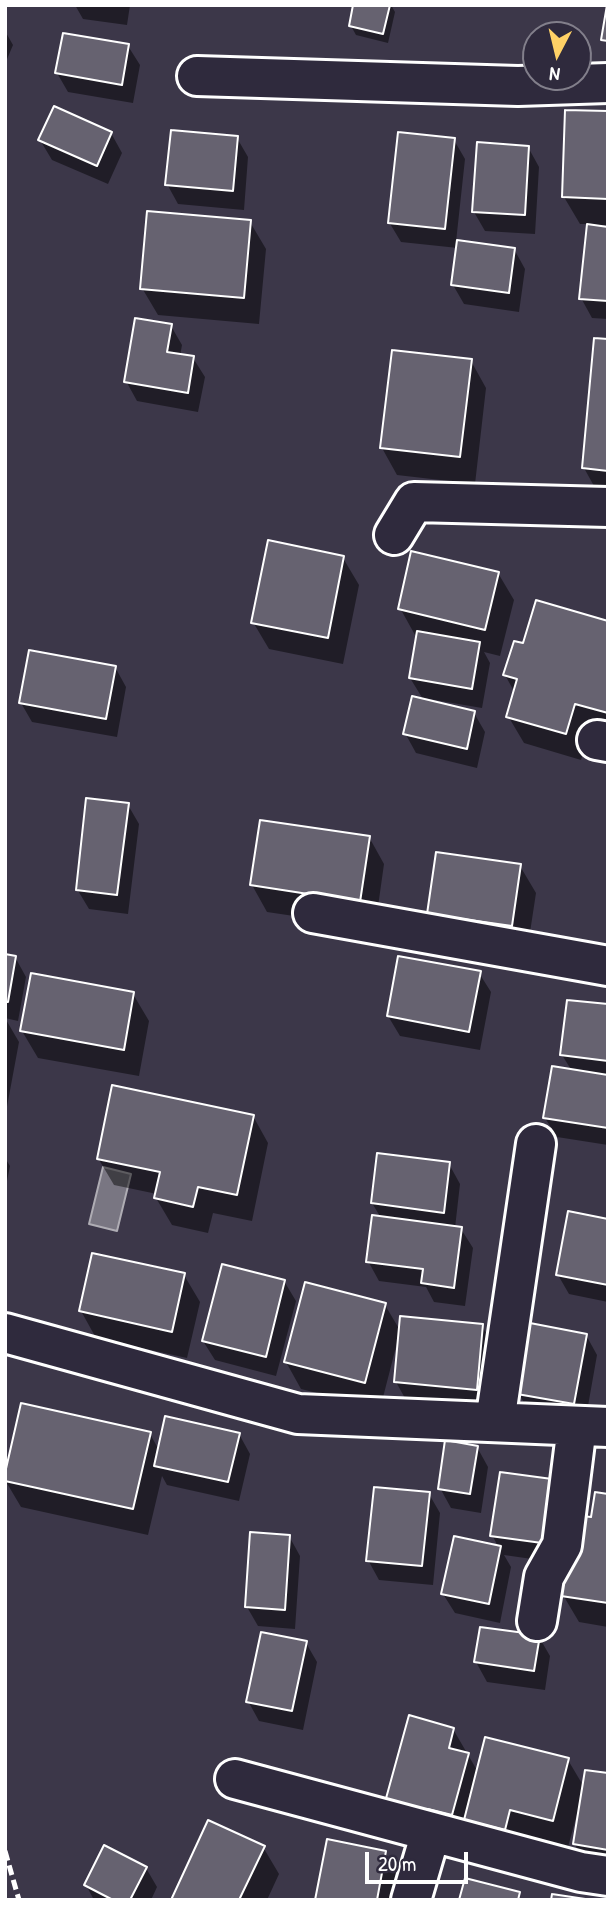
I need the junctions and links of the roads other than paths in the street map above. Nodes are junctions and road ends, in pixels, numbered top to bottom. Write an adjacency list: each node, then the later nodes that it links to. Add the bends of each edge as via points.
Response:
1 (197, 76): 2 (street, via 518,86)
2 (608, 83)
3 (608, 506): 4 (street, via 414,502)
4 (394, 535)
5 (313, 913): 6 (street)
6 (608, 966)
7 (536, 1144): 9 (street)
8 (5, 1333): 9 (street, via 298,1414)
9 (495, 1422): 10 (street)
10 (593, 1427): 11 (street, via 562,1545 544,1577)
11 (537, 1621)
12 (234, 1779): 13 (street)
13 (430, 1832): 14 (street); 15 (street)
14 (608, 1876)
15 (411, 1900)

